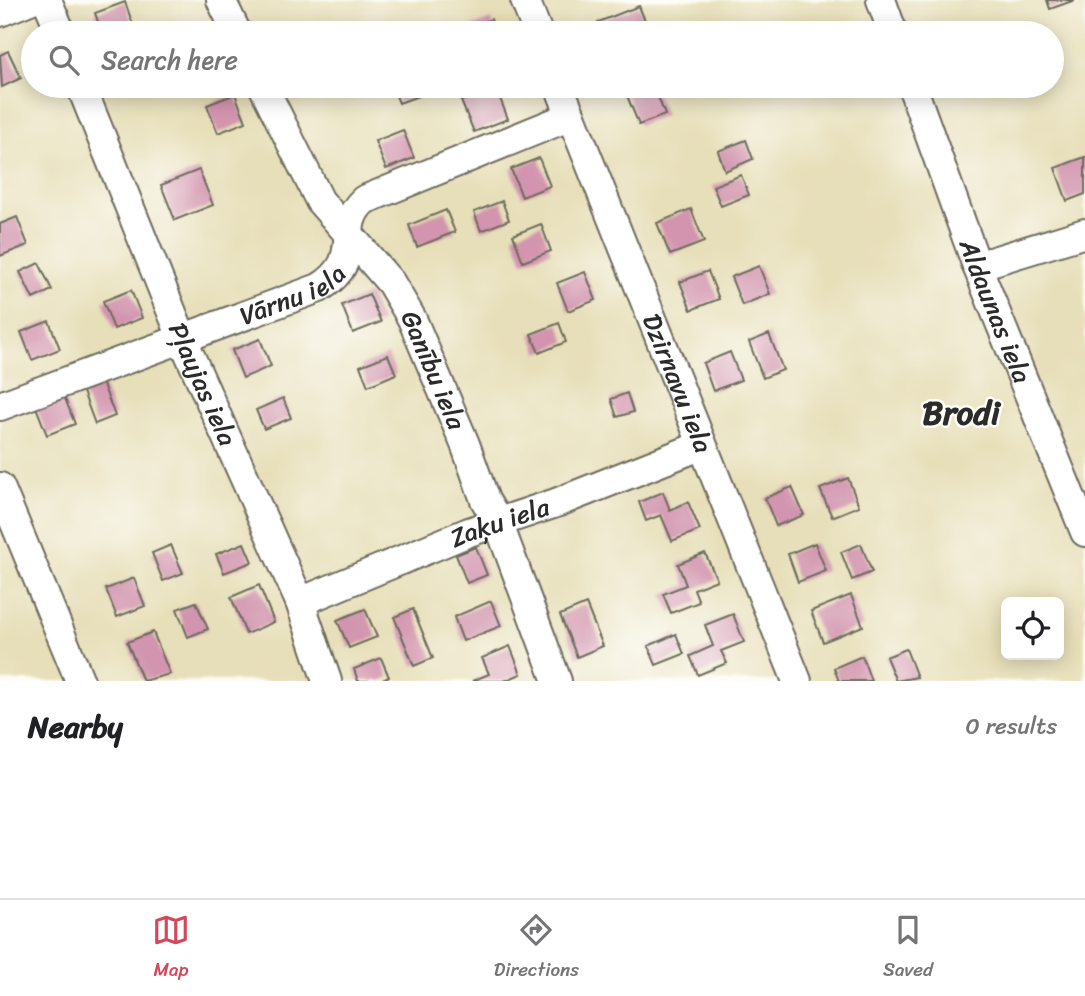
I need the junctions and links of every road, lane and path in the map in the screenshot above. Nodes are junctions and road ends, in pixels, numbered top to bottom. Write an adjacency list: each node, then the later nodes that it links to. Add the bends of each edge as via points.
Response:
1 (30, 0): 6 (street)
2 (47, 0): 7 (street)
3 (221, 0): 8 (street)
4 (525, 0): 9 (street)
5 (881, 0): 10 (street)
6 (0, 12)
7 (56, 21)
8 (231, 21)
9 (533, 21)
10 (889, 21)
11 (86, 98): 19 (street, Pļaujas iela)
12 (269, 98): 17 (street, Ganību iela, via 309,183)
13 (564, 98): 15 (street, Dzirnavu iela)
14 (916, 98): 18 (street, Aldaunas iela)
15 (571, 116): 17 (street, Vārnu iela, via 380,191 356,207); 21 (street, Dzirnavu iela)
16 (1085, 233): 18 (street)
17 (349, 234): 19 (street, Vārnu iela, via 348,256 333,280 300,298); 23 (street, Ganību iela, via 391,283 412,319)
18 (977, 266): 24 (street, Aldaunas iela)
19 (183, 340): 20 (street, Vārnu iela); 26 (street, Pļaujas iela)
20 (0, 406)
21 (700, 446): 23 (street, Zaķu iela); 30 (street, Dzirnavu iela)
22 (0, 487): 25 (street)
23 (498, 523): 26 (street, Zaķu iela); 29 (street, Ganību iela)
24 (1085, 532)
25 (10, 540): 27 (street)
26 (300, 602): 28 (street, Pļaujas iela)
27 (80, 681)
28 (327, 681)
29 (557, 681)
30 (796, 681)

